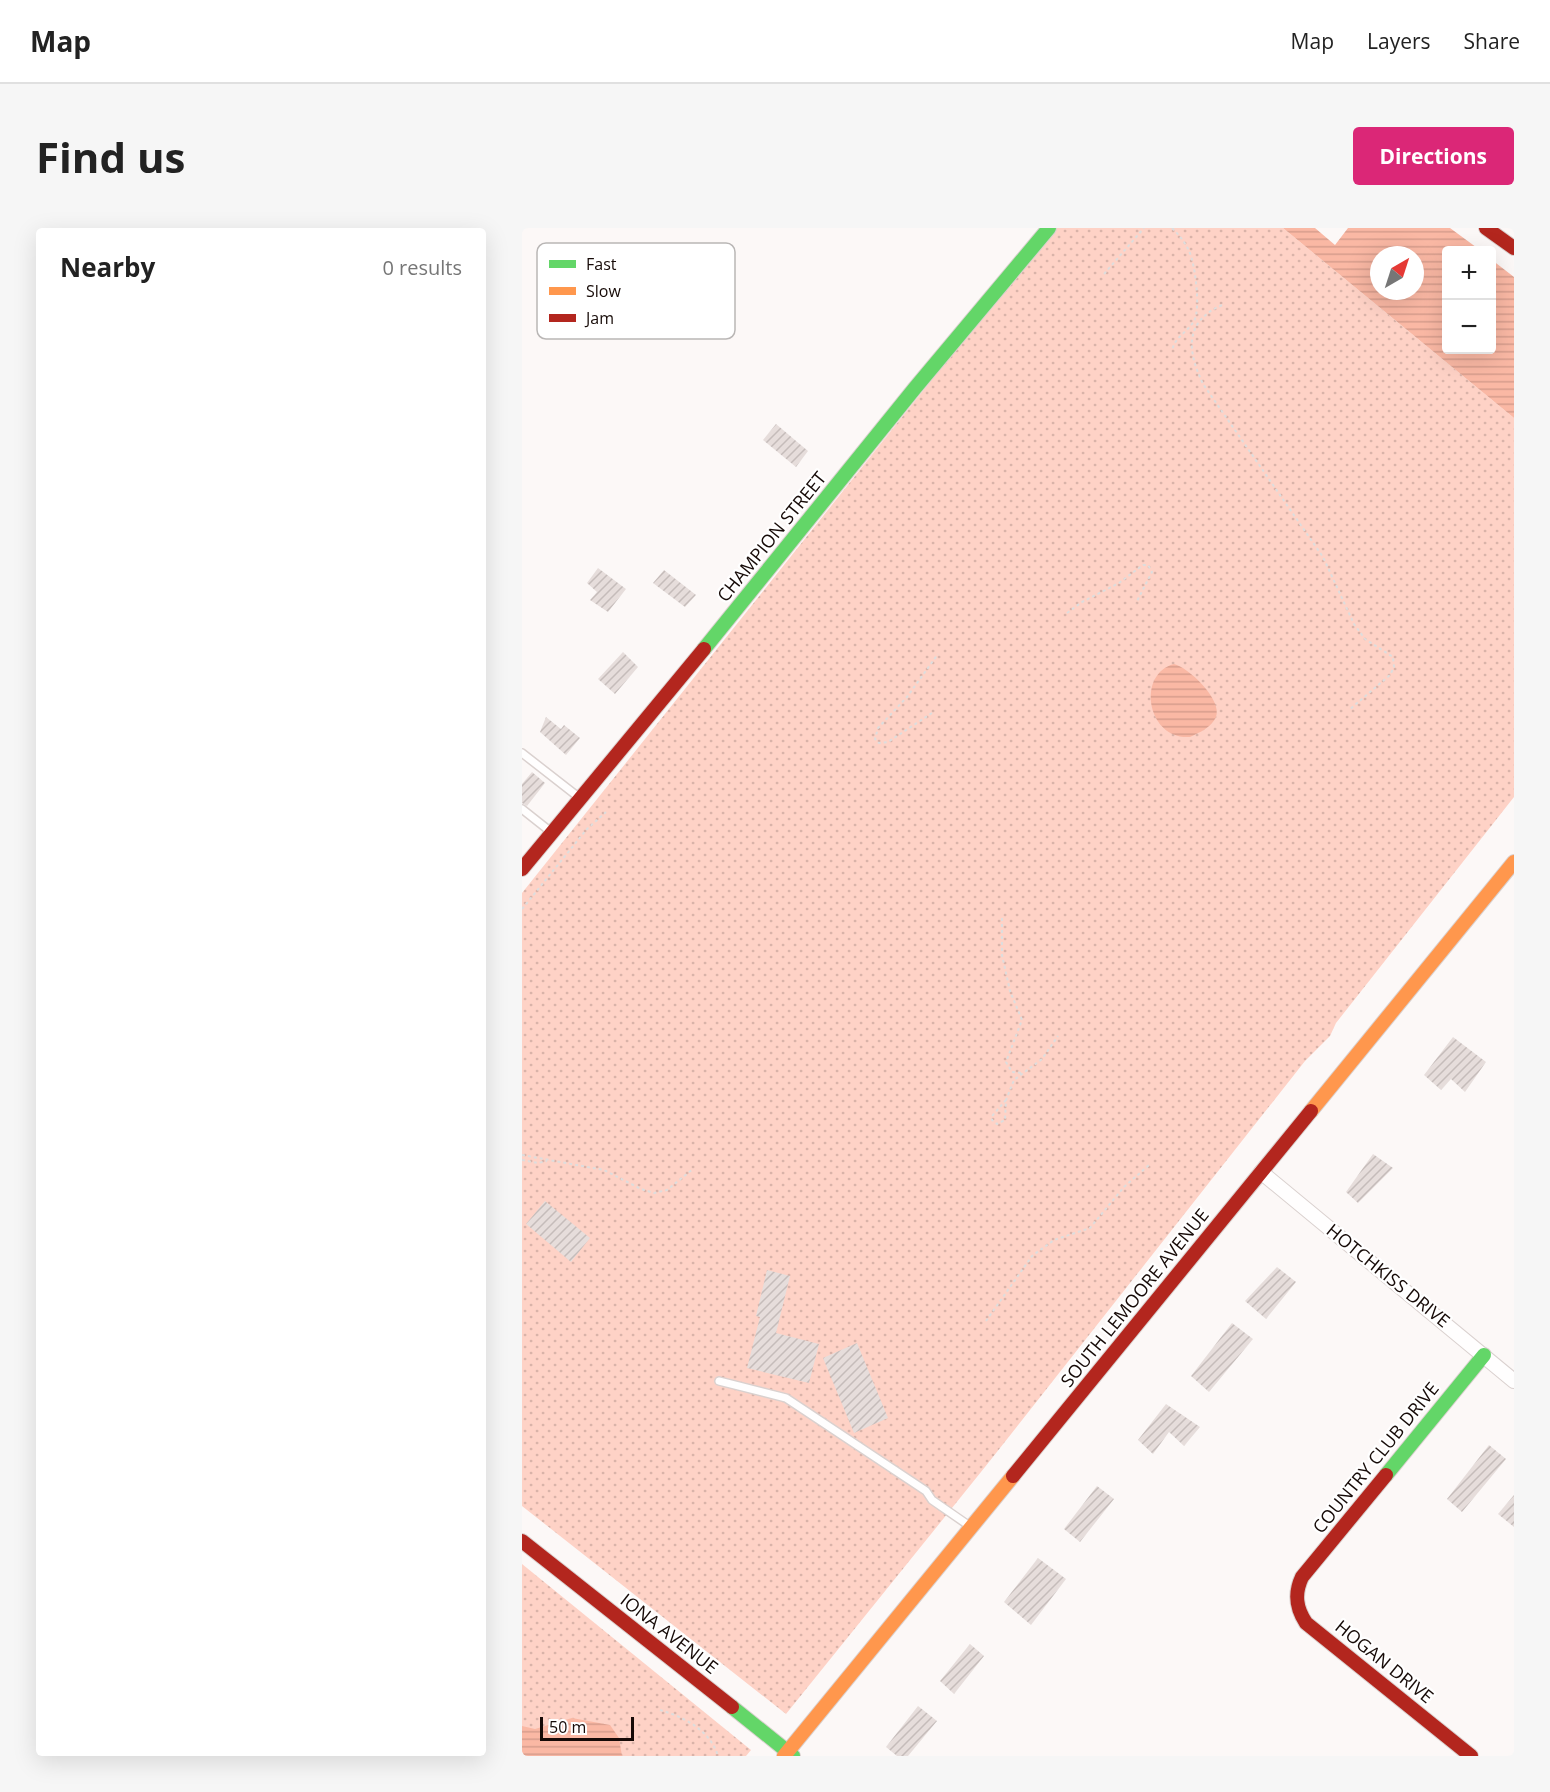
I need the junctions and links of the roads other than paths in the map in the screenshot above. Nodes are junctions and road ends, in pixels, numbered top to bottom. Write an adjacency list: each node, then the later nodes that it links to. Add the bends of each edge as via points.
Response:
1 (1048, 228): 5 (main road, CHAMPION STREET)
2 (1486, 228): 3 (main road)
3 (1514, 248)
4 (522, 753): 5 (lane)
5 (581, 799): 7 (main road, CHAMPION STREET)
6 (522, 809): 7 (lane)
7 (552, 832): 8 (main road, CHAMPION STREET)
8 (522, 869)
9 (1512, 871): 10 (main road, SOUTH LEMOORE AVENUE)
10 (1260, 1172): 11 (street, HOTCHKISS DRIVE); 14 (main road, SOUTH LEMOORE AVENUE)
11 (1484, 1355): 13 (street, HOTCHKISS DRIVE); 16 (main road, COUNTRY CLUB DRIVE, via 1383,1474)
12 (719, 1381): 14 (lane, via 786,1398 926,1491 932,1500)
13 (1514, 1381)
14 (971, 1527): 17 (main road, SOUTH LEMOORE AVENUE)
15 (522, 1541): 17 (main road, IONA AVENUE)
16 (1298, 1585): 18 (main road, HOGAN DRIVE, via 1297,1607 1306,1623)
17 (788, 1754)
18 (1471, 1756)

